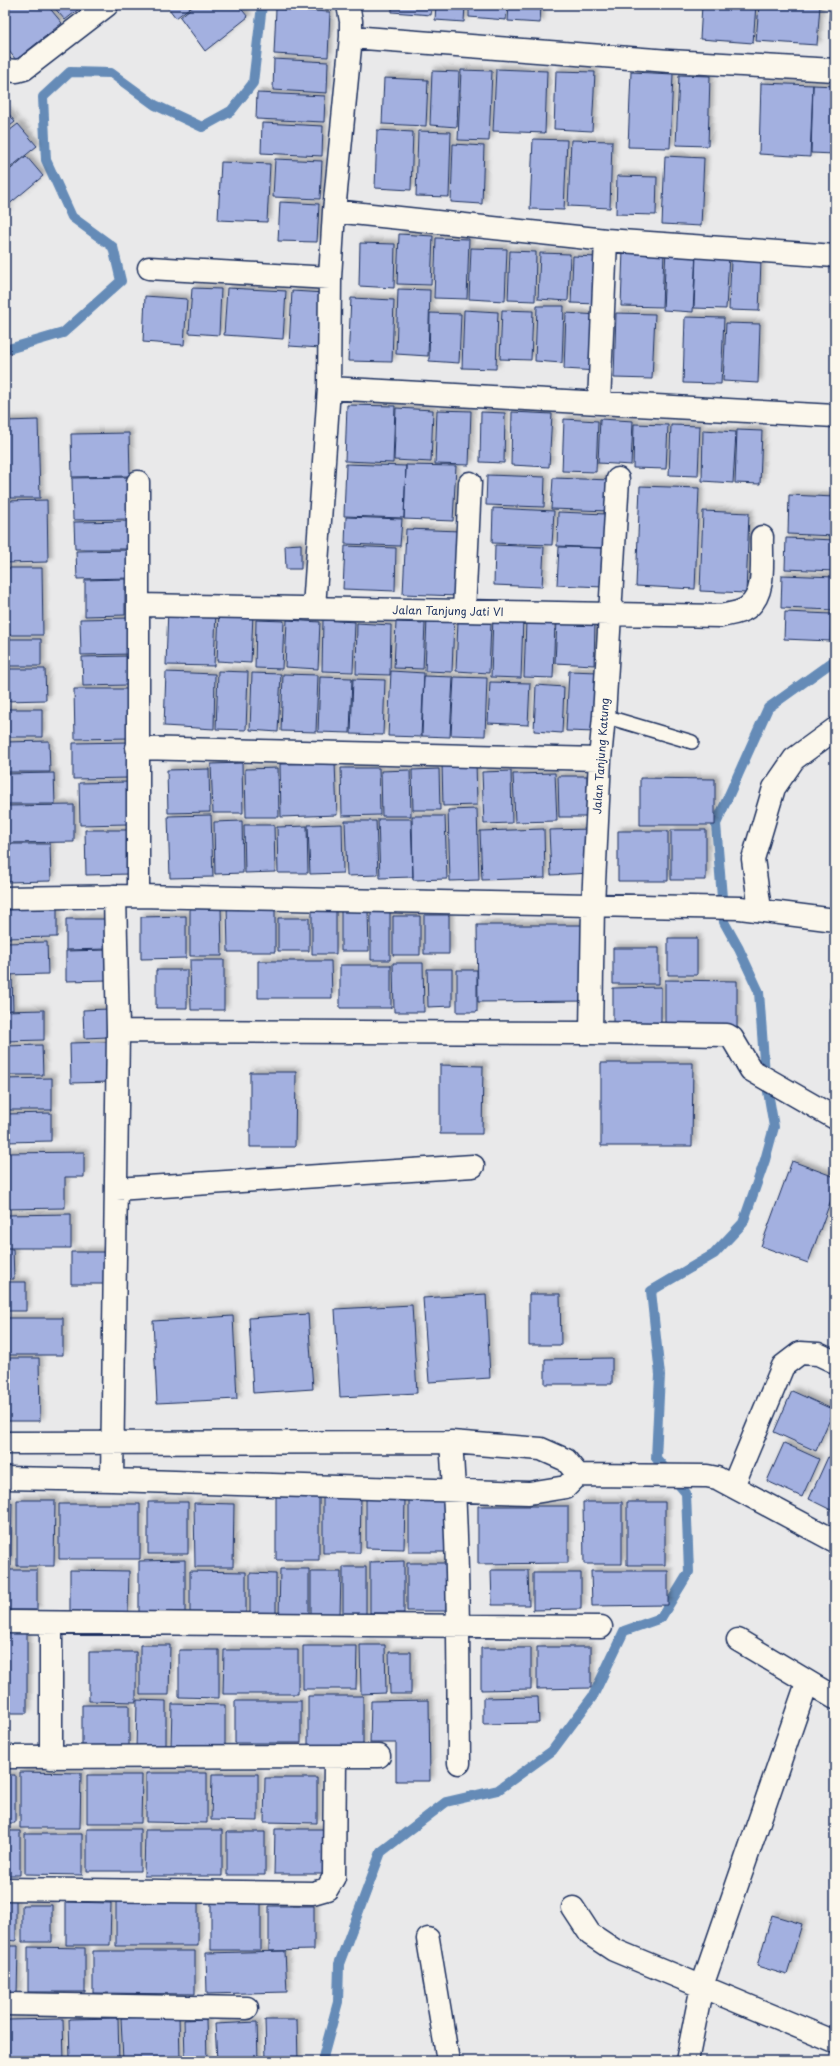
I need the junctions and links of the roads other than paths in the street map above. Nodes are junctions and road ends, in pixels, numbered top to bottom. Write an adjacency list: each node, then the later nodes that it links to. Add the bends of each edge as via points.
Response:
1 (107, 5): 4 (street, via 24,69)
2 (348, 5): 3 (street, via 352,21)
3 (351, 37): 5 (street, via 669,61); 6 (street)
4 (5, 70)
5 (835, 70)
6 (334, 211): 7 (street); 10 (street)
7 (606, 240): 8 (street); 12 (street)
8 (835, 256)
9 (149, 268): 10 (street)
10 (330, 278): 11 (street)
11 (329, 388): 12 (street); 19 (street)
12 (599, 403): 13 (street)
13 (835, 416)
14 (618, 480): 21 (street, Jalan Tanjung Katung)
15 (138, 482): 18 (street)
16 (470, 483): 20 (street)
17 (762, 537): 21 (street, Jalan Tanjung Jati VI, via 759,590 747,608 721,616)
18 (139, 605): 19 (street, Jalan Tanjung Jati VI); 25 (street)
19 (314, 608): 20 (street, Jalan Tanjung Jati VI)
20 (464, 611): 21 (street, Jalan Tanjung Jati VI)
21 (610, 615): 22 (street, Jalan Tanjung Katung)
22 (604, 716): 24 (lane); 26 (street, Jalan Tanjung Katung)
23 (835, 729): 31 (street, via 794,759 774,788 753,859)
24 (692, 742)
25 (137, 748): 26 (street); 28 (street)
26 (600, 759): 30 (street, Jalan Tanjung Katung)
27 (115, 896): 28 (street); 29 (street); 33 (street)
28 (138, 896): 30 (street)
29 (5, 898)
30 (593, 904): 31 (street); 34 (street, Jalan Tanjung Katung)
31 (750, 909): 32 (street)
32 (835, 920)
33 (118, 1031): 34 (street); 37 (street)
34 (591, 1033): 35 (street, via 727,1035 732,1038 750,1070)
35 (835, 1118)
36 (473, 1166): 37 (street)
37 (116, 1189): 41 (street)
38 (835, 1362): 45 (street, via 818,1354 800,1353 783,1366)
39 (451, 1442): 41 (street); 42 (street, via 541,1449 566,1460); 46 (street)
40 (5, 1443): 41 (street)
41 (112, 1444): 44 (street)
42 (578, 1475): 45 (street, via 707,1476); 46 (street, via 566,1487 529,1493)
43 (5, 1478): 44 (street)
44 (112, 1480): 46 (street)
45 (733, 1486): 47 (street)
46 (455, 1489): 50 (street)
47 (835, 1541)
48 (5, 1622): 49 (street)
49 (51, 1623): 50 (street); 58 (street)
50 (458, 1625): 51 (street); 59 (street)
51 (601, 1626)
52 (738, 1640): 53 (street)
53 (808, 1683): 54 (street); 63 (street)
54 (835, 1698)
55 (379, 1756): 57 (street)
56 (5, 1757): 58 (street)
57 (335, 1757): 58 (street); 60 (street, via 334,1877 327,1889 313,1893)
58 (51, 1758)
59 (459, 1763)
60 (5, 1889)
61 (573, 1908): 63 (street, via 590,1934 614,1950)
62 (428, 1939): 67 (street)
63 (702, 1986): 66 (street); 68 (street)
64 (5, 2004): 65 (street)
65 (247, 2008)
66 (835, 2042)
67 (448, 2061)
68 (687, 2061)

